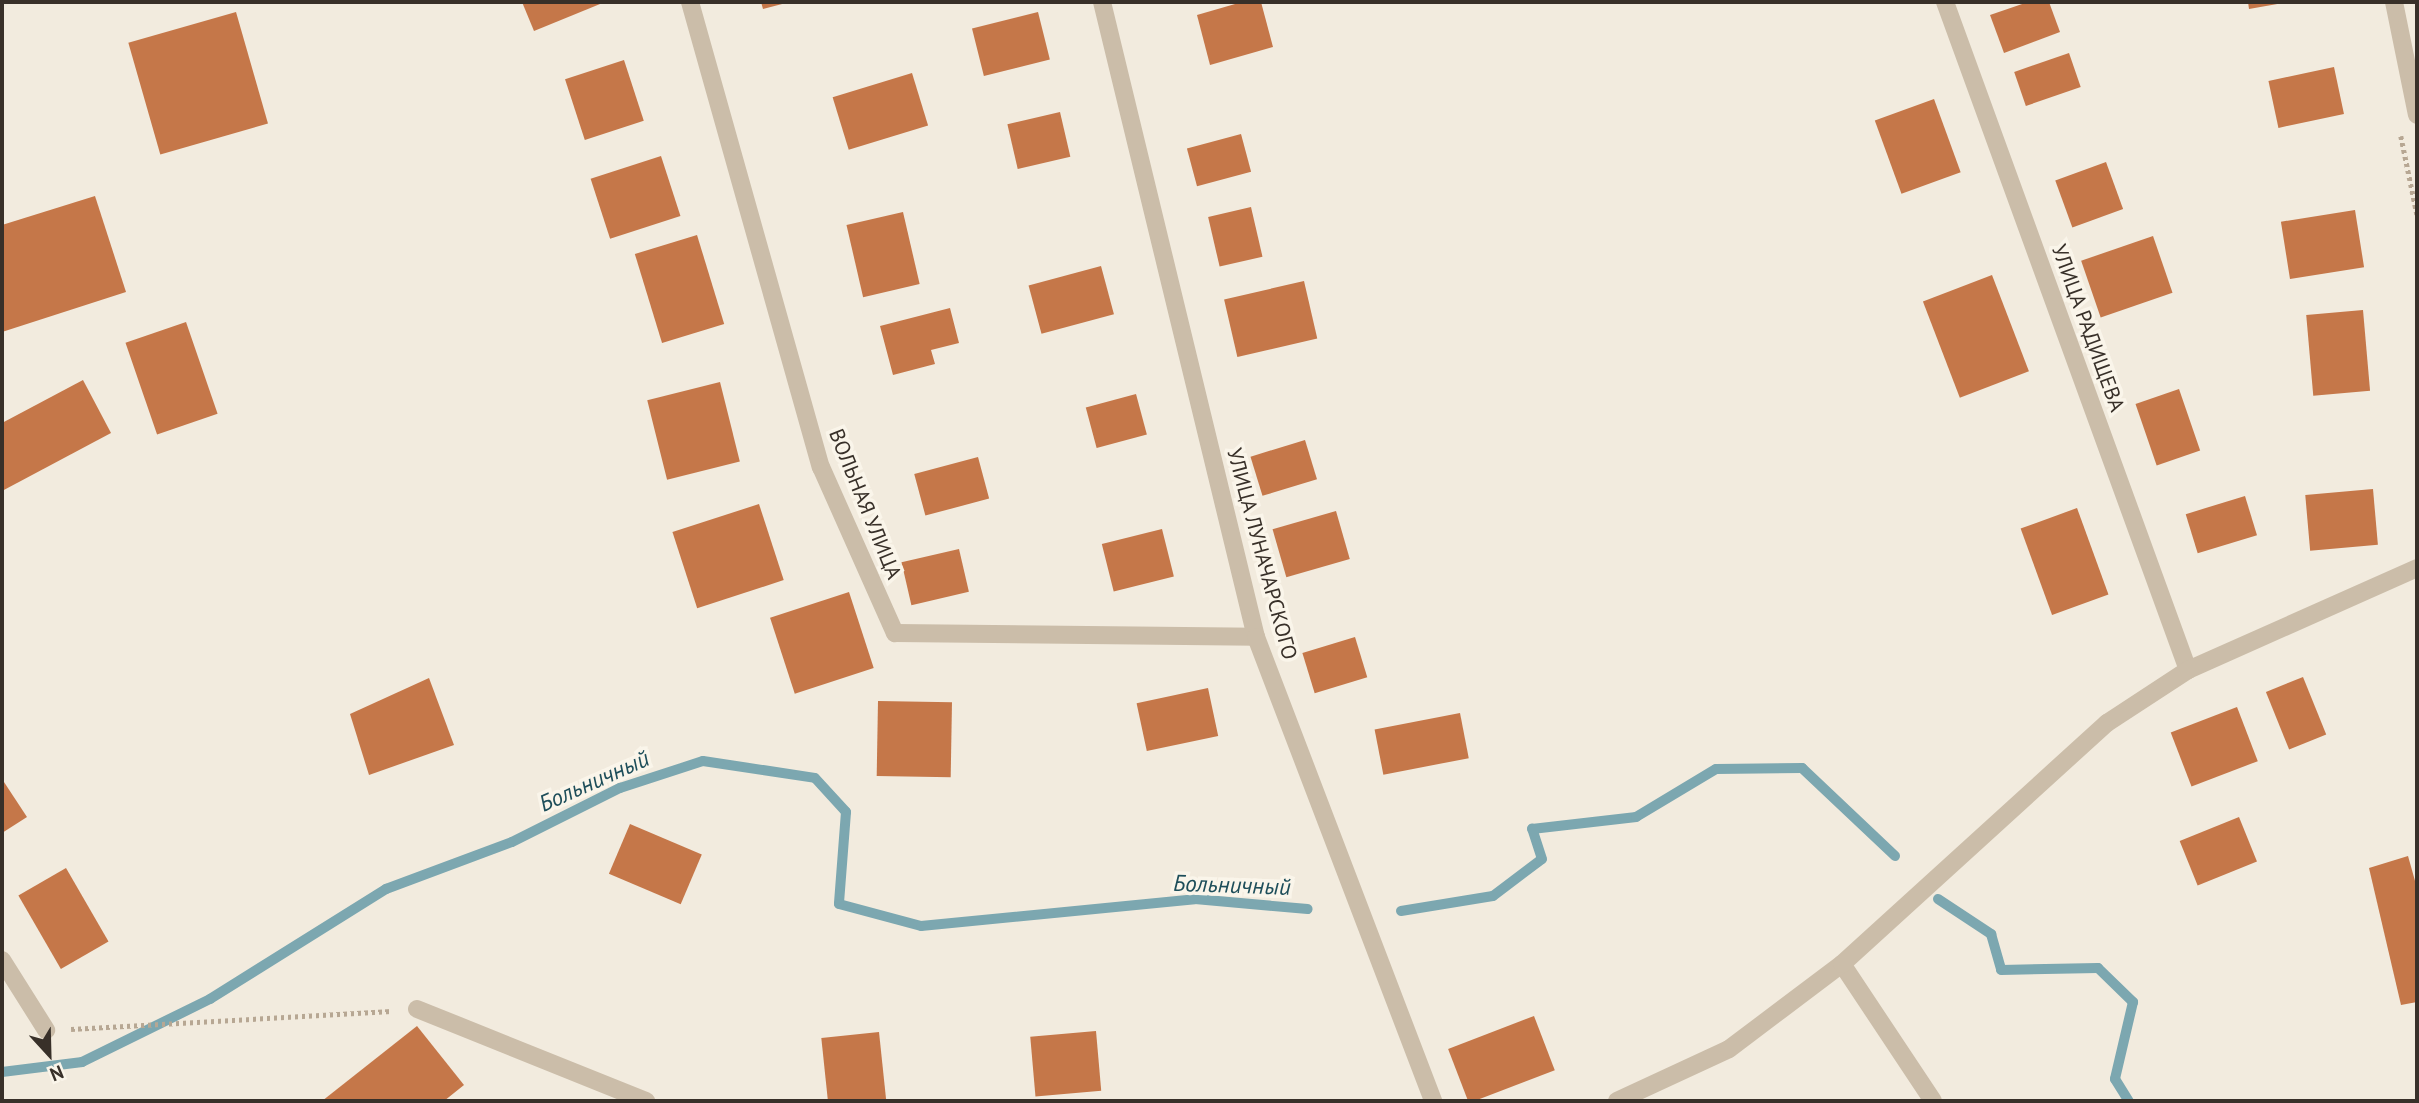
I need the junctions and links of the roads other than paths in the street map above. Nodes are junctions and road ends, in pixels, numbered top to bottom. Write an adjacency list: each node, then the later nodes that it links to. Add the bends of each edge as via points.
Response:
1 (690, 2): 7 (street, ВОЛЬНАЯ УЛИЦА, via 821,467 895,633)
2 (1102, 2): 7 (street, УЛИЦА ЛУНАЧАРСКОГО)
3 (1945, 2): 8 (street, УЛИЦА РАДИЩЕВА)
4 (2394, 2): 5 (street)
5 (2417, 114)
6 (2417, 569): 8 (street)
7 (1256, 637): 14 (street, УЛИЦА ЛУНАЧАРСКОГО)
8 (2188, 670): 10 (street, via 2107,723)
9 (2, 960): 12 (street)
10 (1842, 964): 15 (street, via 1730,1049); 16 (street)
11 (417, 1009): 13 (street)
12 (46, 1030)
13 (646, 1101)
14 (1433, 1101)
15 (1617, 1101)
16 (1933, 1101)

